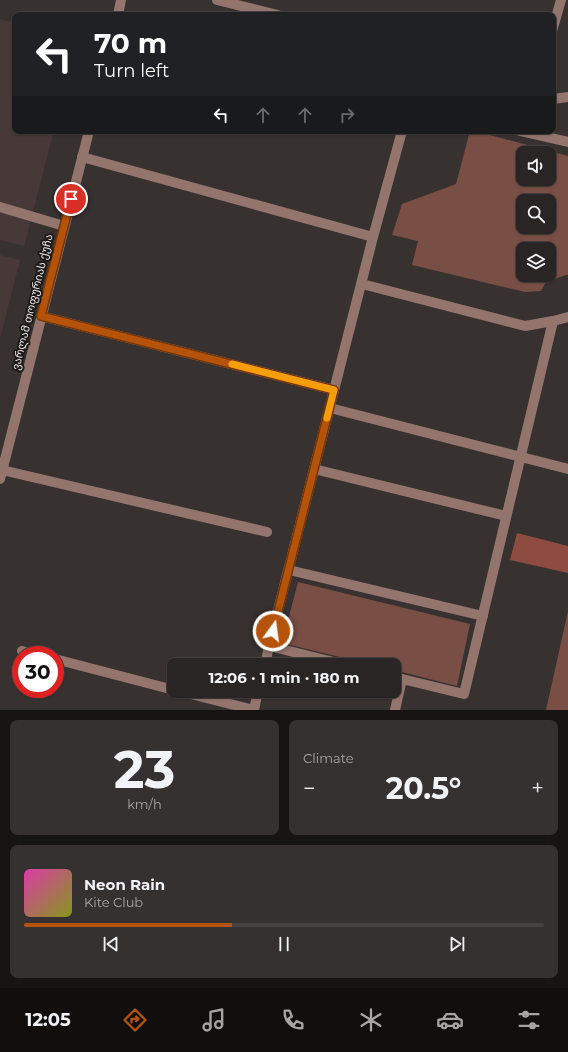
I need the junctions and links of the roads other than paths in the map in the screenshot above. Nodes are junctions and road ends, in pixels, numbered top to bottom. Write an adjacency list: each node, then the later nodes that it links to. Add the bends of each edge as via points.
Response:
1 (121, 0): 4 (street)
2 (217, 0): 5 (street)
3 (561, 0): 6 (street)
4 (119, 12)
5 (266, 12)
6 (556, 18)
7 (568, 97): 8 (street)
8 (556, 99)
9 (88, 134): 13 (street, ვარლამ თოფურიას ქუჩა)
10 (401, 134): 16 (street)
11 (535, 134): 12 (street)
12 (568, 142)
13 (82, 157): 15 (street, ვარლამ თოფურიას ქუჩა); 16 (street)
14 (0, 207): 15 (street)
15 (64, 226): 18 (street, ვარლამ თოფურიას ქუჩა)
16 (373, 237): 17 (street)
17 (362, 284): 20 (street, via 525,326); 21 (street)
18 (41, 316): 21 (street); 26 (street, ვარლამ თოფურიას ქუჩა)
19 (568, 317): 20 (street)
20 (553, 321): 23 (street)
21 (334, 390): 22 (street)
22 (330, 408): 23 (street); 24 (street)
23 (520, 457): 25 (street); 27 (street)
24 (314, 469): 27 (street); 29 (street)
25 (568, 469)
26 (1, 475): 28 (street)
27 (506, 516): 30 (street)
28 (267, 532)
29 (289, 570): 30 (street); 31 (street)
30 (482, 616): 35 (street, via 464,694)
31 (269, 646): 32 (street); 33 (street)
32 (266, 658)
33 (318, 658)
34 (64, 661): 36 (street)
35 (401, 679)
36 (167, 688)
37 (207, 698): 38 (street, via 254,710)
38 (257, 698)
39 (396, 698): 40 (street)
40 (395, 710)

